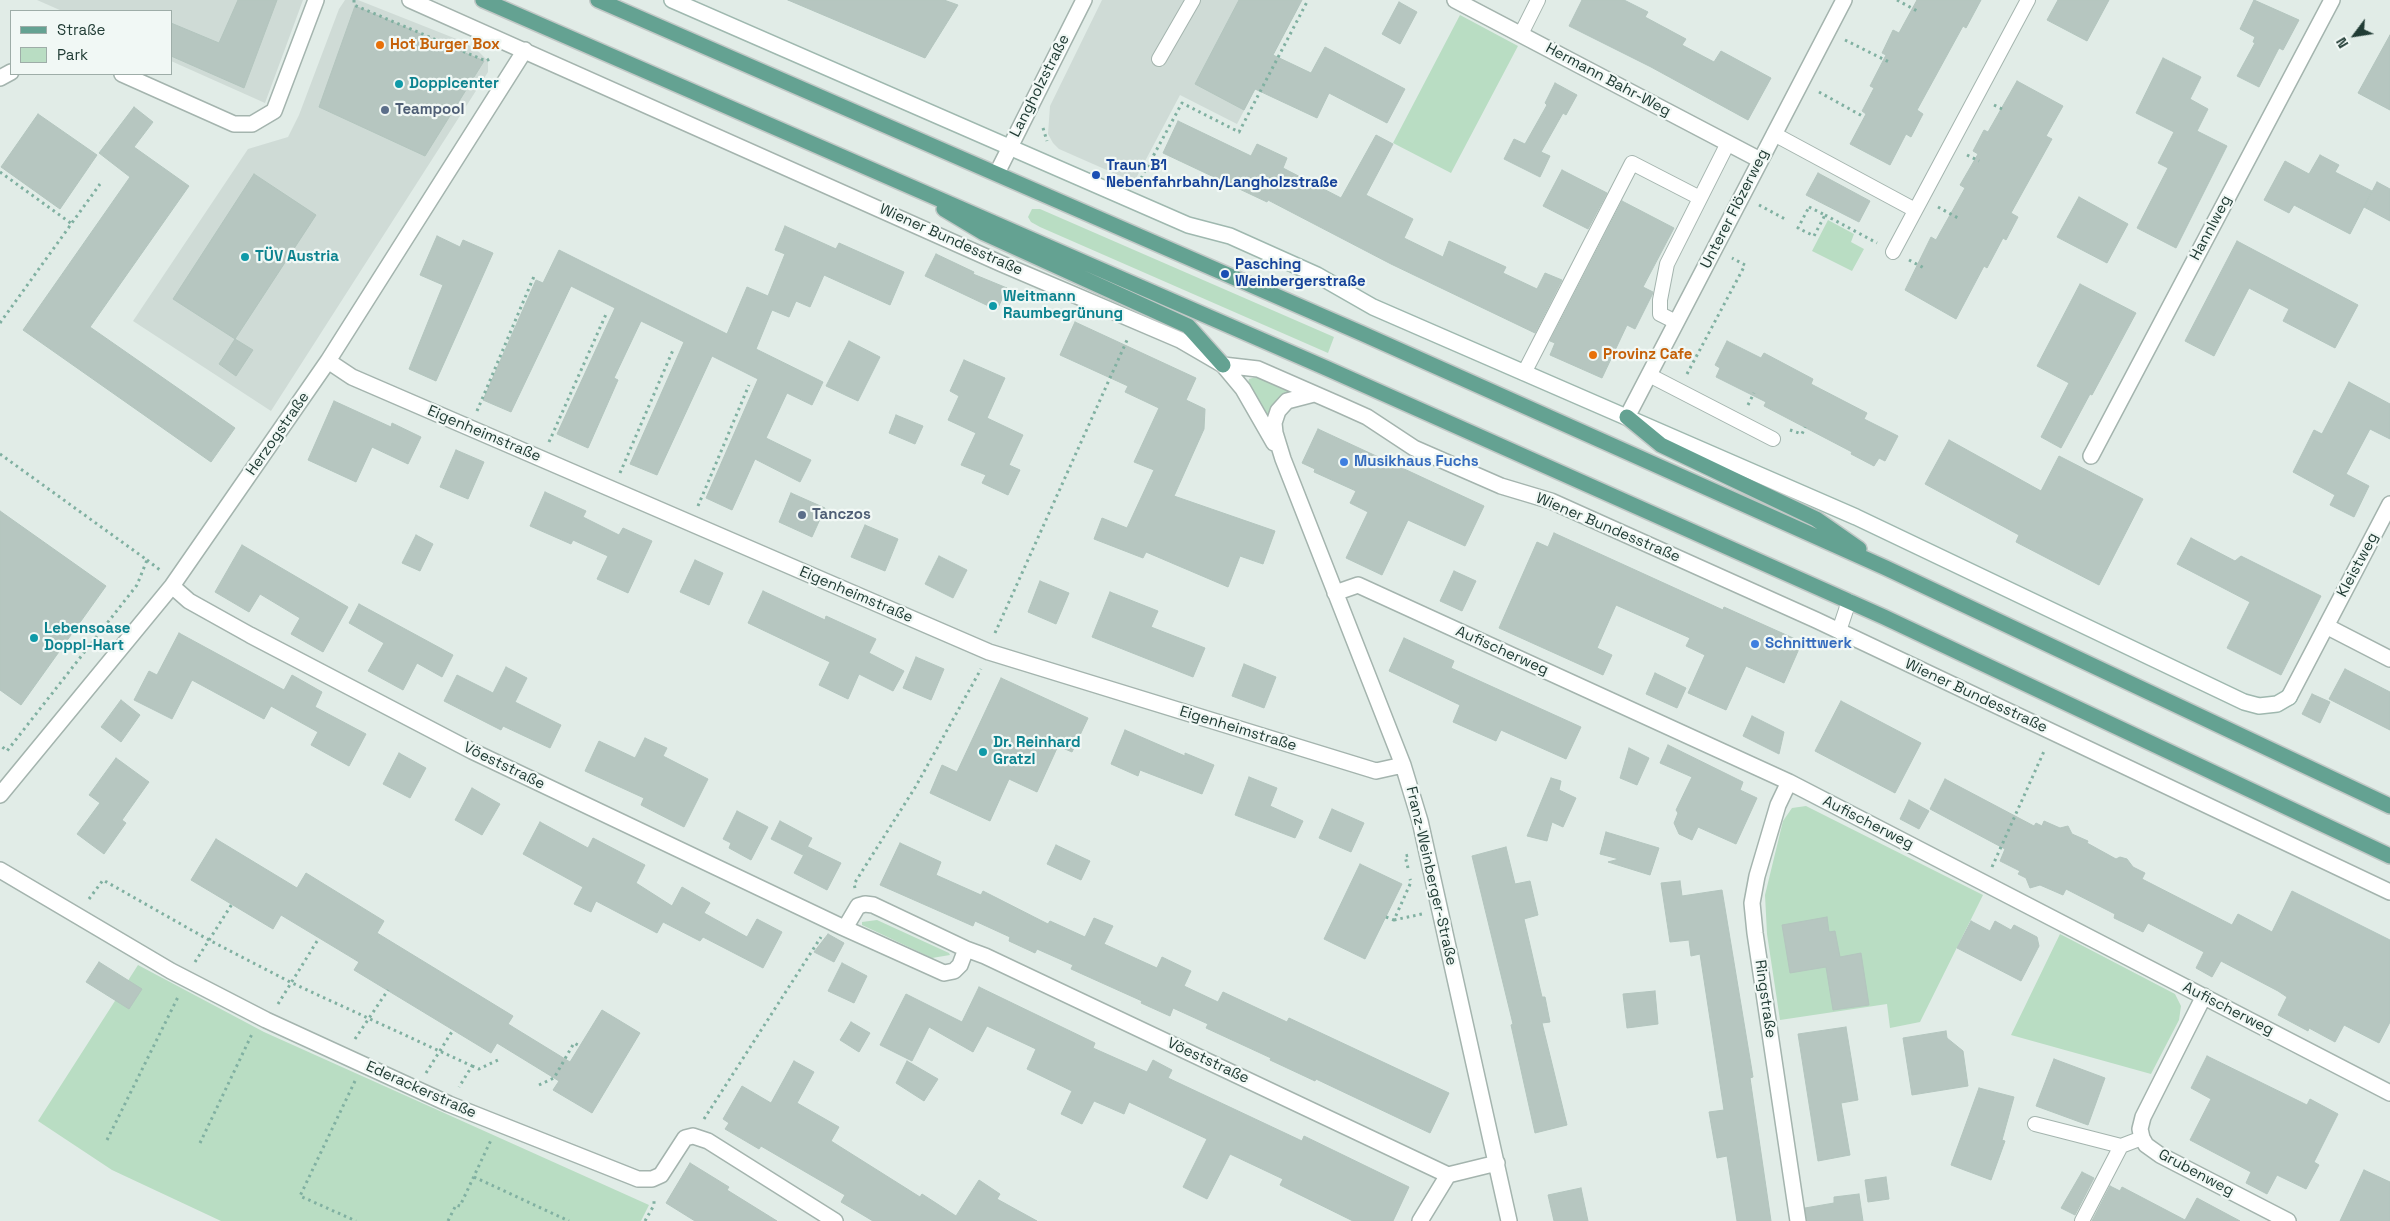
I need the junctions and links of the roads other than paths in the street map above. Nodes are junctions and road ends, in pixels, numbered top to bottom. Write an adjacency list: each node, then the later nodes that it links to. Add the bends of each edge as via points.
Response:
1 (316, 0): 16 (street, via 274,111 252,124 234,124)
2 (410, 0): 14 (street, Wiener Bundesstraße)
3 (482, 0): 22 (main road, Wiener Bundesstraße)
4 (598, 0): 21 (main road)
5 (672, 0): 19 (street)
6 (1084, 0): 19 (street, Langholzstraße)
7 (1194, 0): 15 (lane)
8 (1455, 0): 13 (street, Hermann Bahr-Weg)
9 (1538, 0): 13 (lane)
10 (1844, 0): 17 (street, Unterer Flözerweg)
11 (2028, 0): 24 (lane)
12 (2332, 0): 34 (street, Hannlweg)
13 (1521, 34): 18 (street, Hermann Bahr-Weg)
14 (522, 56): 27 (street, Herzogstraße); 28 (street, Wiener Bundesstraße, via 1180,340)
15 (1159, 59)
16 (124, 75)
17 (1774, 134): 20 (street, Unterer Flözerweg); 24 (lane)
18 (1728, 143): 20 (street, Hermann Bahr-Weg); 23 (lane)
19 (1010, 148): 21 (street, Langholzstraße); 29 (street, via 1188,225 1230,236 1258,248 1317,275 1373,307)
20 (1760, 160): 26 (street, Unterer Flözerweg)
21 (997, 173): 37 (main road)
22 (896, 179): 28 (main road, via 984,233 1188,326); 40 (main road, Wiener Bundesstraße)
23 (1700, 198): 26 (lane, via 1666,264 1660,314); 29 (lane, via 1632,163)
24 (1916, 210): 25 (lane)
25 (1893, 252)
26 (1676, 322): 30 (street, Unterer Flözerweg)
27 (328, 361): 38 (street, Herzogstraße); 44 (street, Eigenheimstraße, via 352,377 989,652 1376,771)
28 (1223, 366): 31 (street, Wiener Bundesstraße, via 1258,368); 35 (street, Franz-Weinberger-Straße, via 1243,389)
29 (1524, 373): 32 (street)
30 (1649, 375): 32 (street, Unterer Flözerweg); 33 (lane)
31 (1314, 394): 35 (street, Franz-Weinberger-Straße, via 1287,401 1278,411 1274,423); 42 (street, Wiener Bundesstraße, via 1366,418 1414,448 1501,486 1551,501)
32 (1627, 417): 37 (main road, via 1661,445 1816,519); 41 (street, via 1856,517 2244,702 2259,706 2278,704 2289,697)
33 (1773, 439)
34 (2090, 456)
35 (1282, 459): 39 (street, Franz-Weinberger-Straße)
36 (2390, 504): 41 (street, Kleistweg)
37 (1886, 568): 47 (main road)
38 (172, 586): 46 (street, Herzogstraße); 51 (street, Vöeststraße, via 190,601 250,635 472,751)
39 (1335, 593): 44 (street, Franz-Weinberger-Straße); 45 (street, Aufischerweg, via 1358,585)
40 (1849, 601): 42 (lane); 48 (main road, Wiener Bundesstraße)
41 (2326, 626): 43 (street)
42 (1839, 631): 50 (street, Wiener Bundesstraße)
43 (2390, 659)
44 (1403, 766): 58 (street, Franz-Weinberger-Straße, via 1420,821)
45 (1790, 782): 53 (street, Aufischerweg); 63 (street, Ringstraße, via 1778,805 1752,903)
46 (0, 795)
47 (2390, 806)
48 (2390, 856)
49 (0, 870): 60 (street, Ederackerstraße, via 263,1019 499,1124 638,1179 661,1175 685,1138 693,1136 708,1141)
50 (2390, 892)
51 (845, 928): 52 (street, Vöeststraße, via 858,906 873,905); 52 (street, Vöeststraße, via 944,972 954,971 960,965)
52 (966, 949): 59 (street, Vöeststraße)
53 (2204, 996): 54 (street, Aufischerweg); 56 (street, via 2143,1117)
54 (2390, 1092)
55 (2034, 1124): 57 (lane)
56 (2142, 1138): 57 (lane); 65 (street, Grubenweg, via 2160,1155)
57 (2121, 1146): 64 (lane)
58 (1496, 1163): 59 (street); 62 (street, Franz-Weinberger-Straße)
59 (1448, 1175): 61 (street)
60 (835, 1221)
61 (1420, 1221)
62 (1509, 1221)
63 (1798, 1221)
64 (2082, 1221)
65 (2288, 1221)

